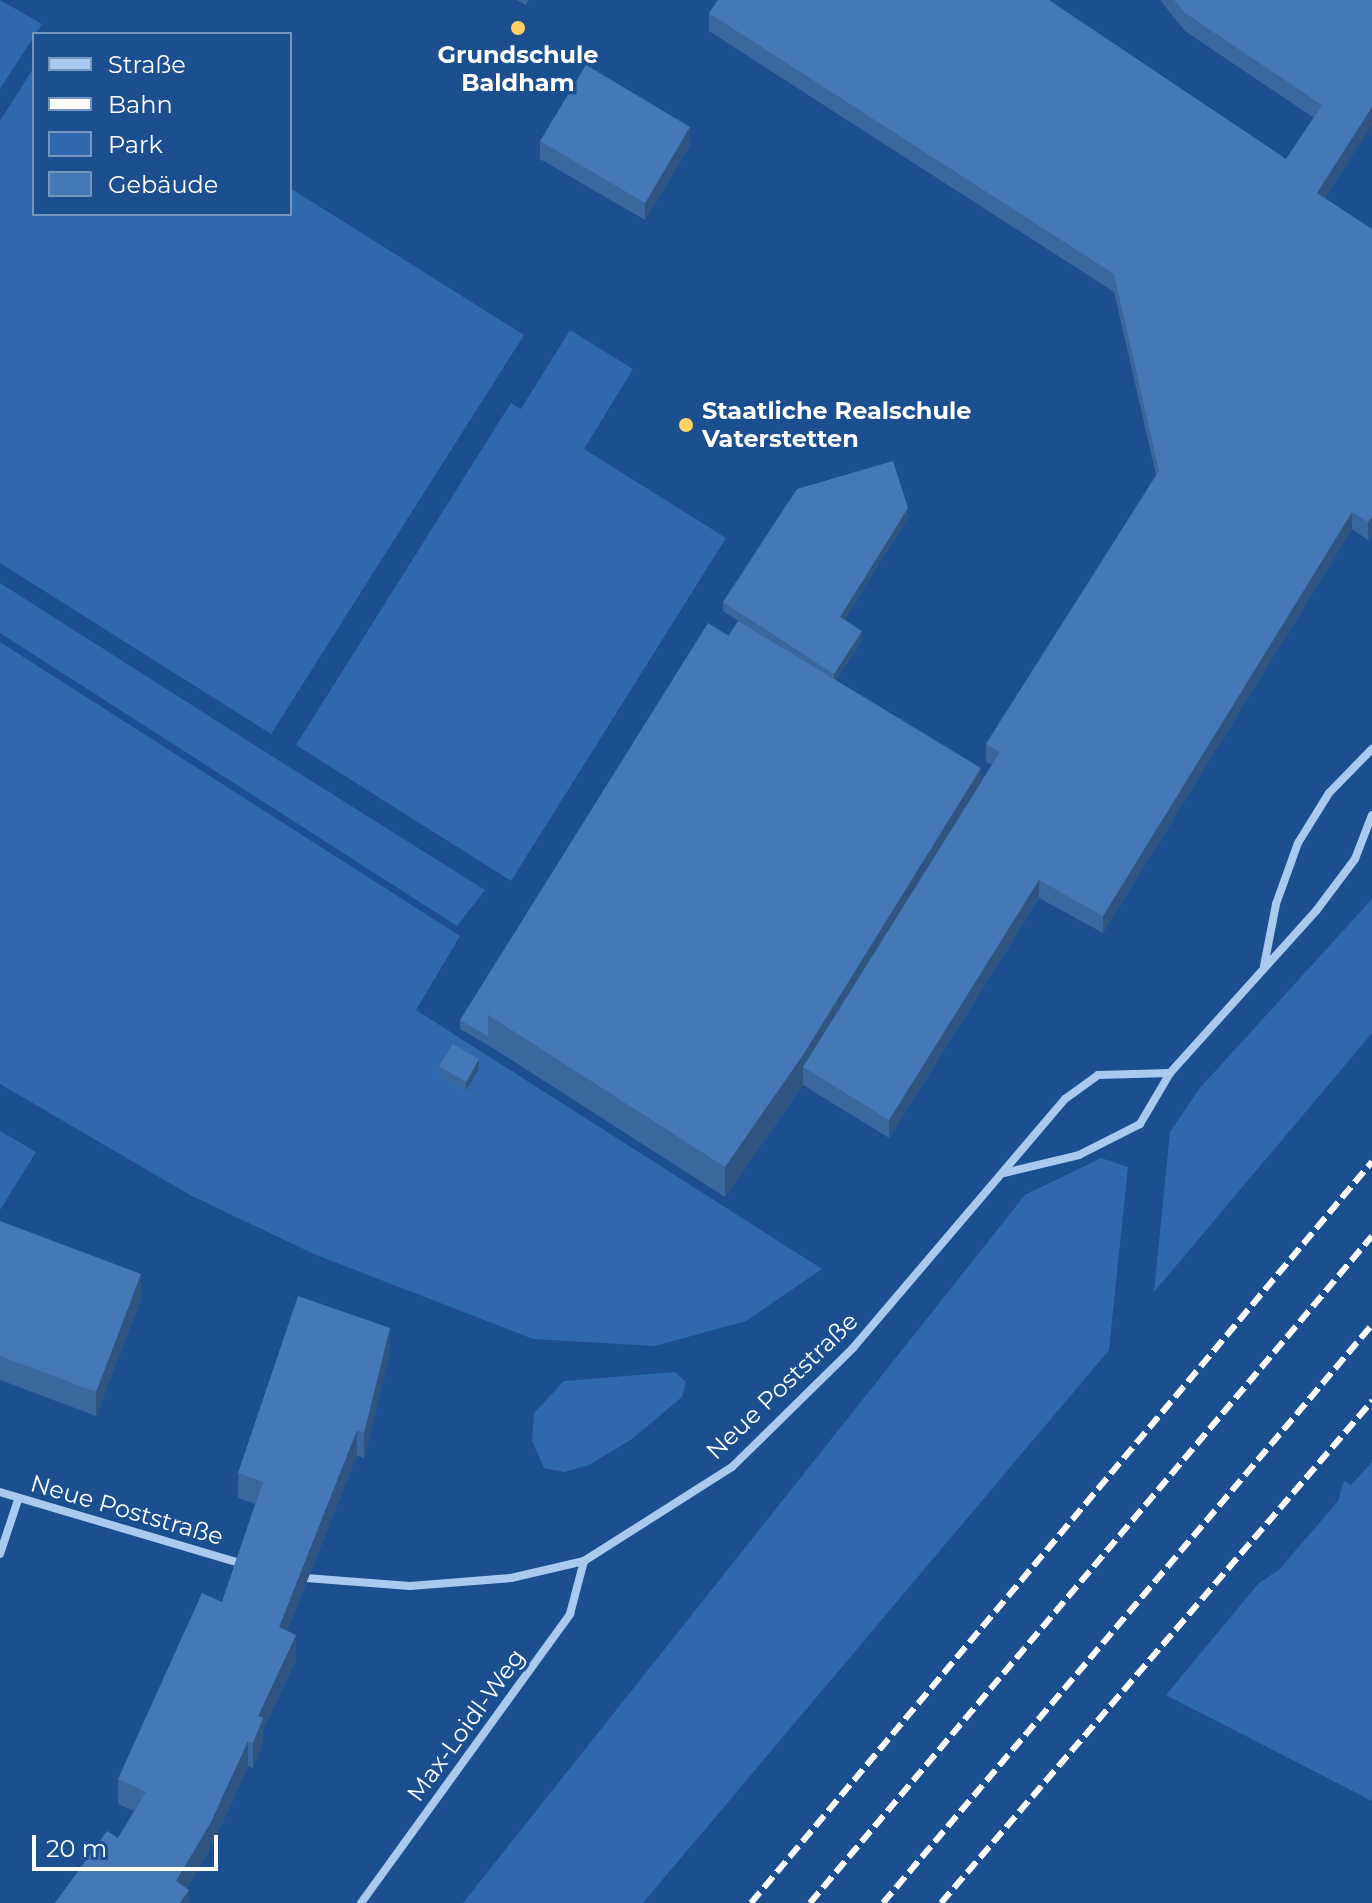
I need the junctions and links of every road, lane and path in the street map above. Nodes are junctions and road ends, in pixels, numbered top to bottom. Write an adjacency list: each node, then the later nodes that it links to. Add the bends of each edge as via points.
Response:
1 (1372, 749): 3 (street, via 1329,793 1298,843 1276,904)
2 (1372, 815): 3 (street, via 1355,859)
3 (1264, 966): 4 (street)
4 (1170, 1073): 5 (street, via 1140,1124 1079,1155); 5 (street, Neue Poststraße, via 1098,1075 1065,1099)
5 (1003, 1173): 9 (street, Neue Poststraße, via 853,1348 732,1467)
6 (0, 1492): 7 (street, Neue Poststraße)
7 (18, 1500): 8 (street); 10 (street, Neue Poststraße)
8 (0, 1554)
9 (584, 1561): 11 (street, Neue Poststraße, via 511,1578 410,1586); 12 (street, Max-Loidl-Weg, via 570,1614)
10 (243, 1564)
11 (306, 1578)
12 (361, 1903)

